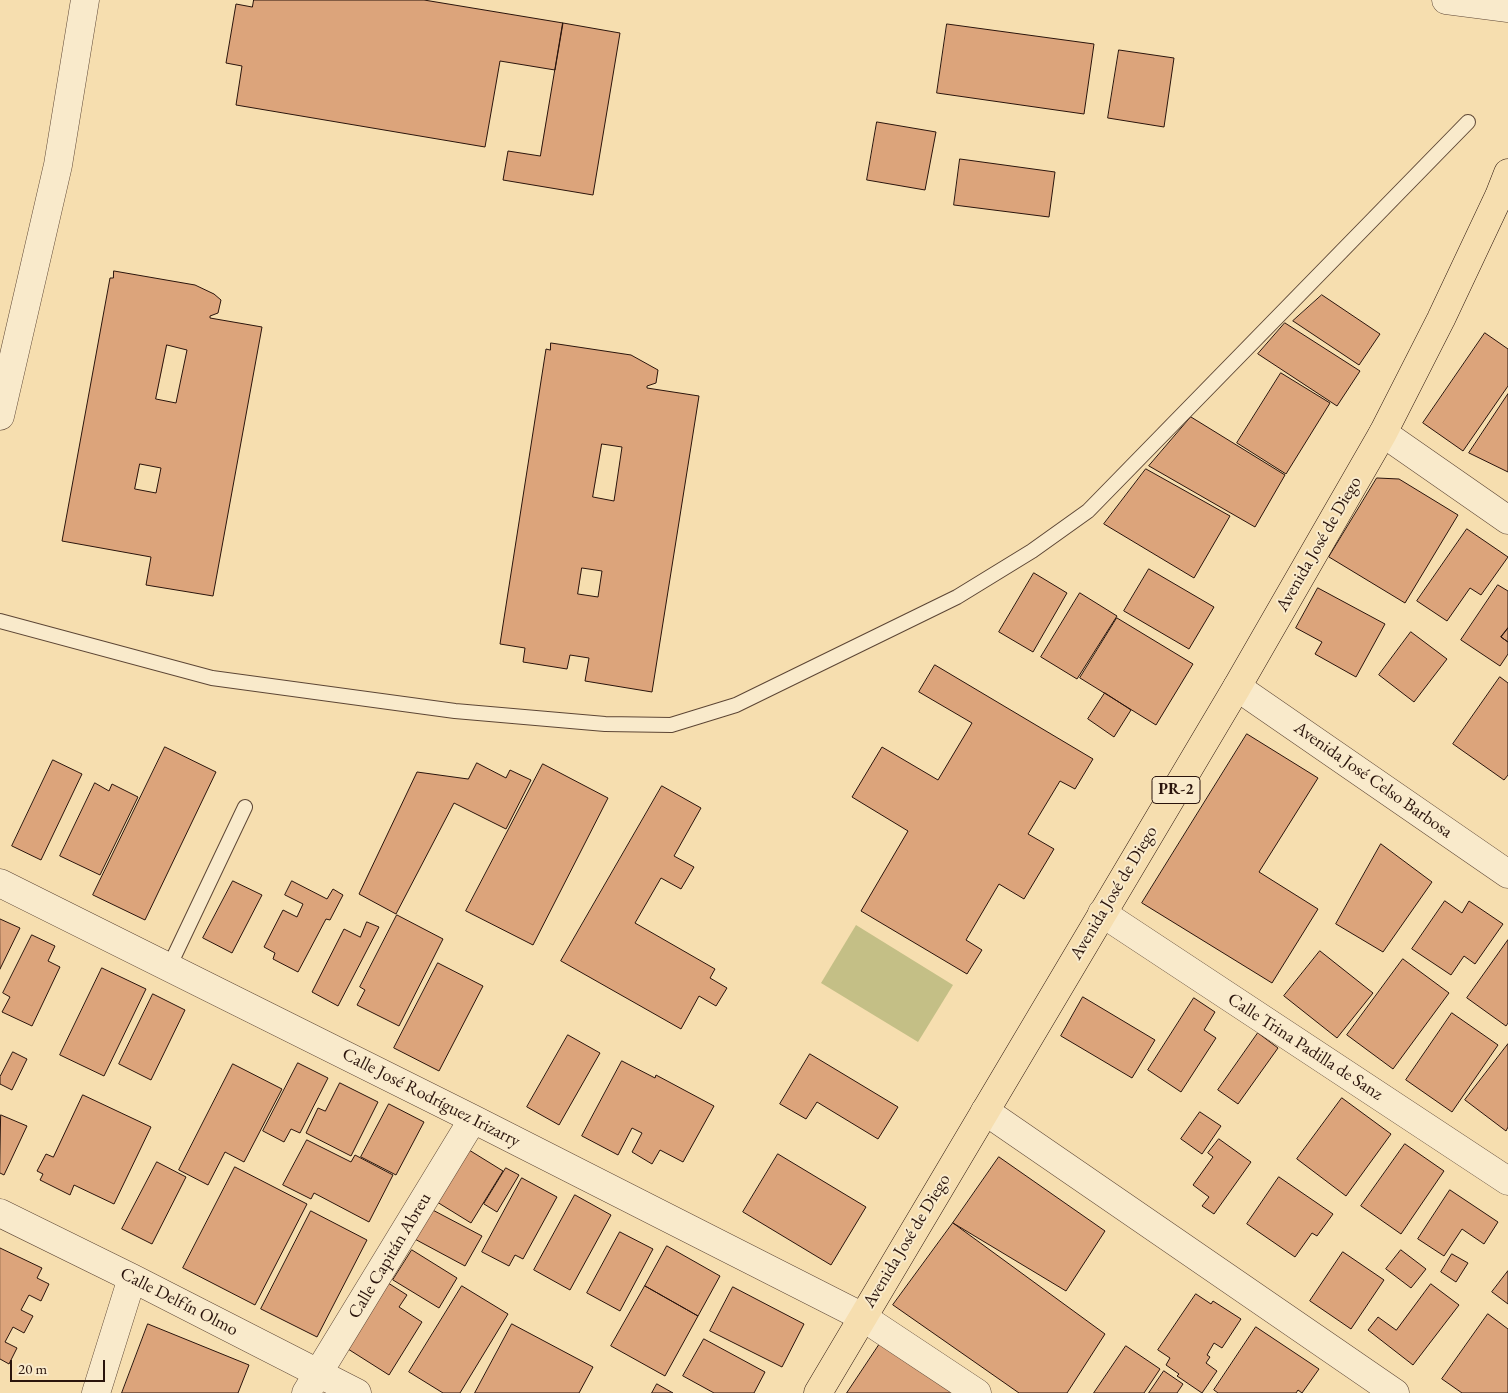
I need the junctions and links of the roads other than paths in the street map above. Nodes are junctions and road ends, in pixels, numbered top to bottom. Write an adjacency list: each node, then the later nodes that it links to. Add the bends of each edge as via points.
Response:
1 (85, 0): 6 (street, via 58,165)
2 (1446, 0): 3 (street)
3 (1508, 8)
4 (1468, 122): 9 (lane, via 1088,511 1032,551 957,597 736,705 671,725 605,724 455,711 212,678)
5 (1505, 190): 7 (main road, Avenida José de Diego / PR-2)
6 (2, 407)
7 (1383, 433): 8 (street); 10 (main road, Avenida José de Diego / PR-2)
8 (1508, 520)
9 (0, 620)
10 (1237, 687): 12 (street, Avenida José Celso Barbosa); 14 (main road, Avenida José de Diego / PR-2)
11 (245, 807): 15 (lane)
12 (1508, 874)
13 (0, 883): 15 (street, Calle José Rodríguez Irizarry)
14 (1102, 913): 16 (main road, Avenida José de Diego / PR-2); 18 (street, Calle Trina Padilla de Sanz)
15 (169, 967): 17 (street, Calle José Rodríguez Irizarry)
16 (985, 1110): 21 (main road, Avenida José de Diego / PR-2); 27 (street)
17 (473, 1119): 21 (street, Calle José Rodríguez Irizarry); 22 (street, Calle Capitán Abreu)
18 (1508, 1181)
19 (0, 1213): 20 (street, Calle Delfín Olmo)
20 (132, 1278): 22 (street, Calle Delfín Olmo); 23 (street)
21 (861, 1316): 25 (main road, Avenida José de Diego / PR-2); 26 (street, Calle José Rodríguez Irizarry)
22 (312, 1383): 24 (street, Calle Delfín Olmo)
23 (96, 1393)
24 (357, 1393)
25 (818, 1393)
26 (977, 1393)
27 (1395, 1393)

